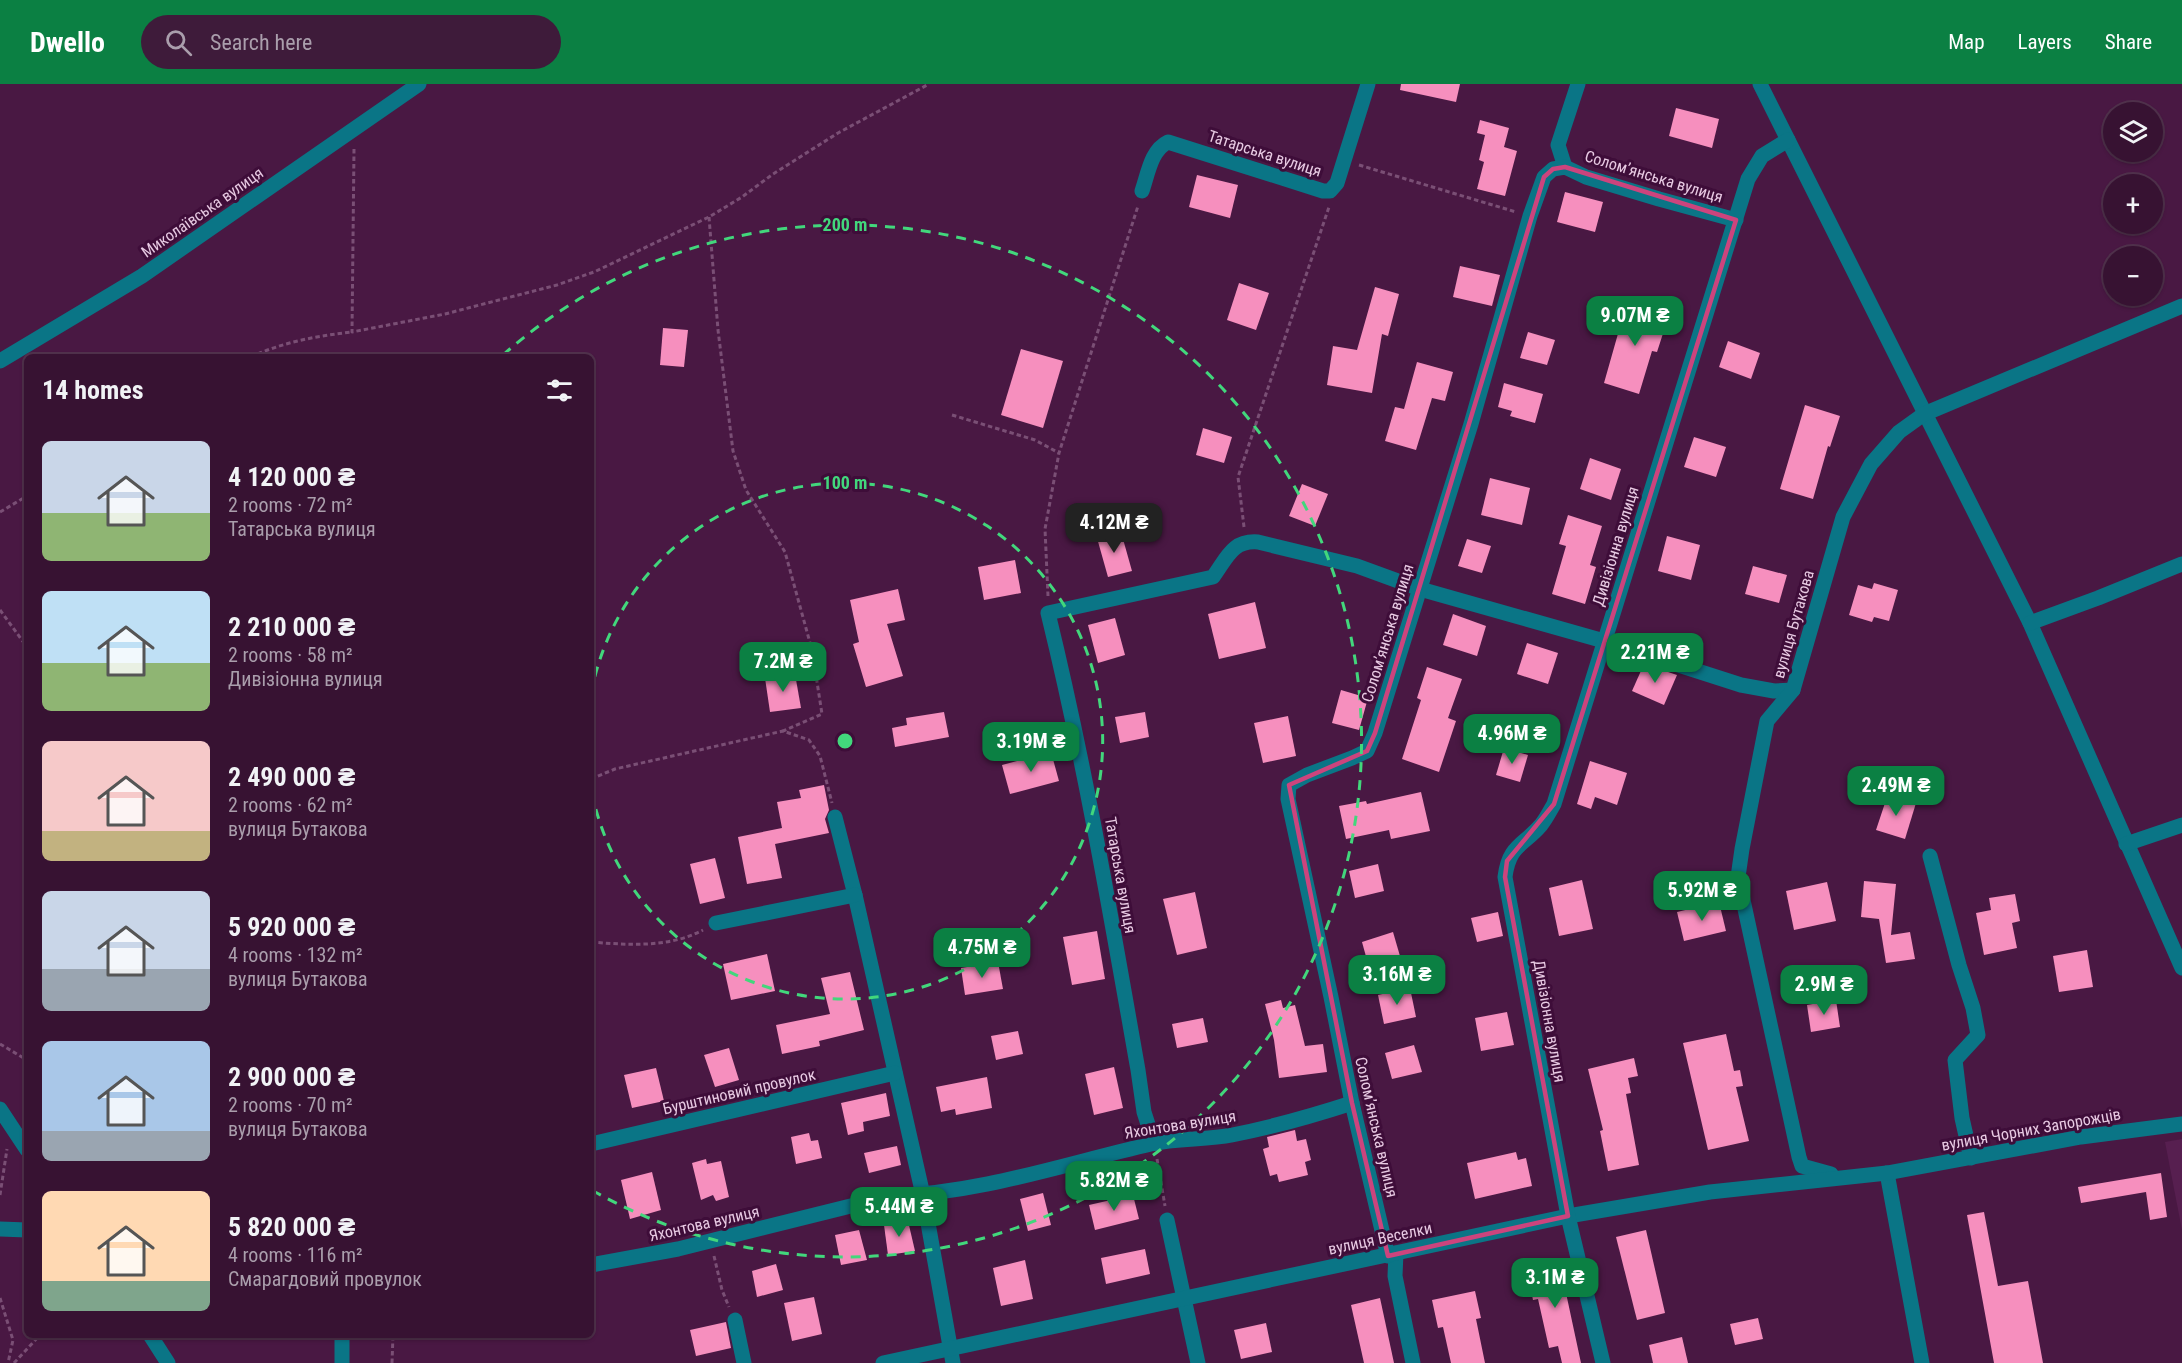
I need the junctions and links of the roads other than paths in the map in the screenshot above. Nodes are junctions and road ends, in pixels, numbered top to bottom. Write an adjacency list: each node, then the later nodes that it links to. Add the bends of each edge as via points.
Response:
1 (419, 84): 10 (street, Миколаївська вулиця, via 142,276)
2 (1368, 84): 7 (street, Татарська вулиця, via 1337,183 1330,191 1168,142 1154,155)
3 (1578, 84): 6 (street, via 1558,144)
4 (1760, 84): 5 (street)
5 (1788, 140): 8 (street, Дивізіонна вулиця, via 1762,156 1748,179); 11 (street)
6 (1566, 167): 8 (street, Соломʼянська вулиця, via 1586,177); 13 (street, Соломʼянська вулиця, via 1552,169 1544,177 1530,216)
7 (1142, 191)
8 (1736, 220): 15 (street, Дивізіонна вулиця)
9 (2182, 306): 11 (street, вулиця Бутакова)
10 (0, 361)
11 (1924, 414): 14 (street); 16 (street, вулиця Бутакова, via 1899,432 1871,464 1843,517)
12 (2182, 564): 14 (street)
13 (1420, 589): 15 (street); 26 (street, Соломʼянська вулиця, via 1391,688 1367,751 1289,785 1288,799); 30 (street, Татарська вулиця, via 1357,566 1245,541 1235,546 1213,578 1048,613 1088,796 1144,1112)
14 (2030, 623): 19 (street)
15 (1605, 641): 16 (street, via 1741,685); 36 (street, Дивізіонна вулиця, via 1554,804 1541,825 1507,861 1506,877)
16 (1793, 690): 34 (street, вулиця Бутакова, via 1767,721 1738,877 1802,1166)
17 (835, 817): 21 (street)
18 (2182, 825): 19 (street)
19 (2126, 844): 23 (street)
20 (1930, 856): 32 (street, via 1978,1035 1955,1060)
21 (855, 895): 22 (street); 25 (street)
22 (716, 923)
23 (2178, 951): 24 (street)
24 (2182, 968)
25 (895, 1073): 29 (street, Бурштиновий провулок); 35 (street)
26 (1352, 1103): 30 (street, Яхонтова вулиця, via 1230,1136); 40 (street, Соломʼянська вулиця)
27 (0, 1109): 31 (street)
28 (2182, 1124): 32 (street, вулиця Чорних Запорожців, via 2081,1137)
29 (594, 1143)
30 (1154, 1143): 35 (street, Яхонтова вулиця, via 1000,1183)
31 (24, 1146)
32 (1971, 1158): 33 (street, вулиця Чорних Запорожців)
33 (1887, 1173): 34 (street, вулиця Веселки); 54 (street)
34 (1843, 1177): 36 (street, вулиця Веселки, via 1710,1192)
35 (923, 1195): 41 (street, Яхонтова вулиця, via 891,1196 710,1241); 46 (street)
36 (1568, 1216): 40 (street, вулиця Веселки); 53 (street, Дивізіонна вулиця)
37 (1167, 1220): 42 (street)
38 (0, 1230): 39 (street)
39 (24, 1230)
40 (1392, 1254): 42 (street, вулиця Веселки); 52 (street, Соломʼянська вулиця)
41 (594, 1264)
42 (1183, 1298): 46 (street, вулиця Веселки); 51 (street)
43 (735, 1320): 49 (street)
44 (152, 1338): 47 (street)
45 (342, 1338): 48 (street)
46 (951, 1356): 50 (street, вулиця Веселки)
47 (168, 1363)
48 (342, 1363)
49 (744, 1363)
50 (884, 1363)
51 (1198, 1363)
52 (1413, 1363)
53 (1603, 1363)
54 (1922, 1363)

